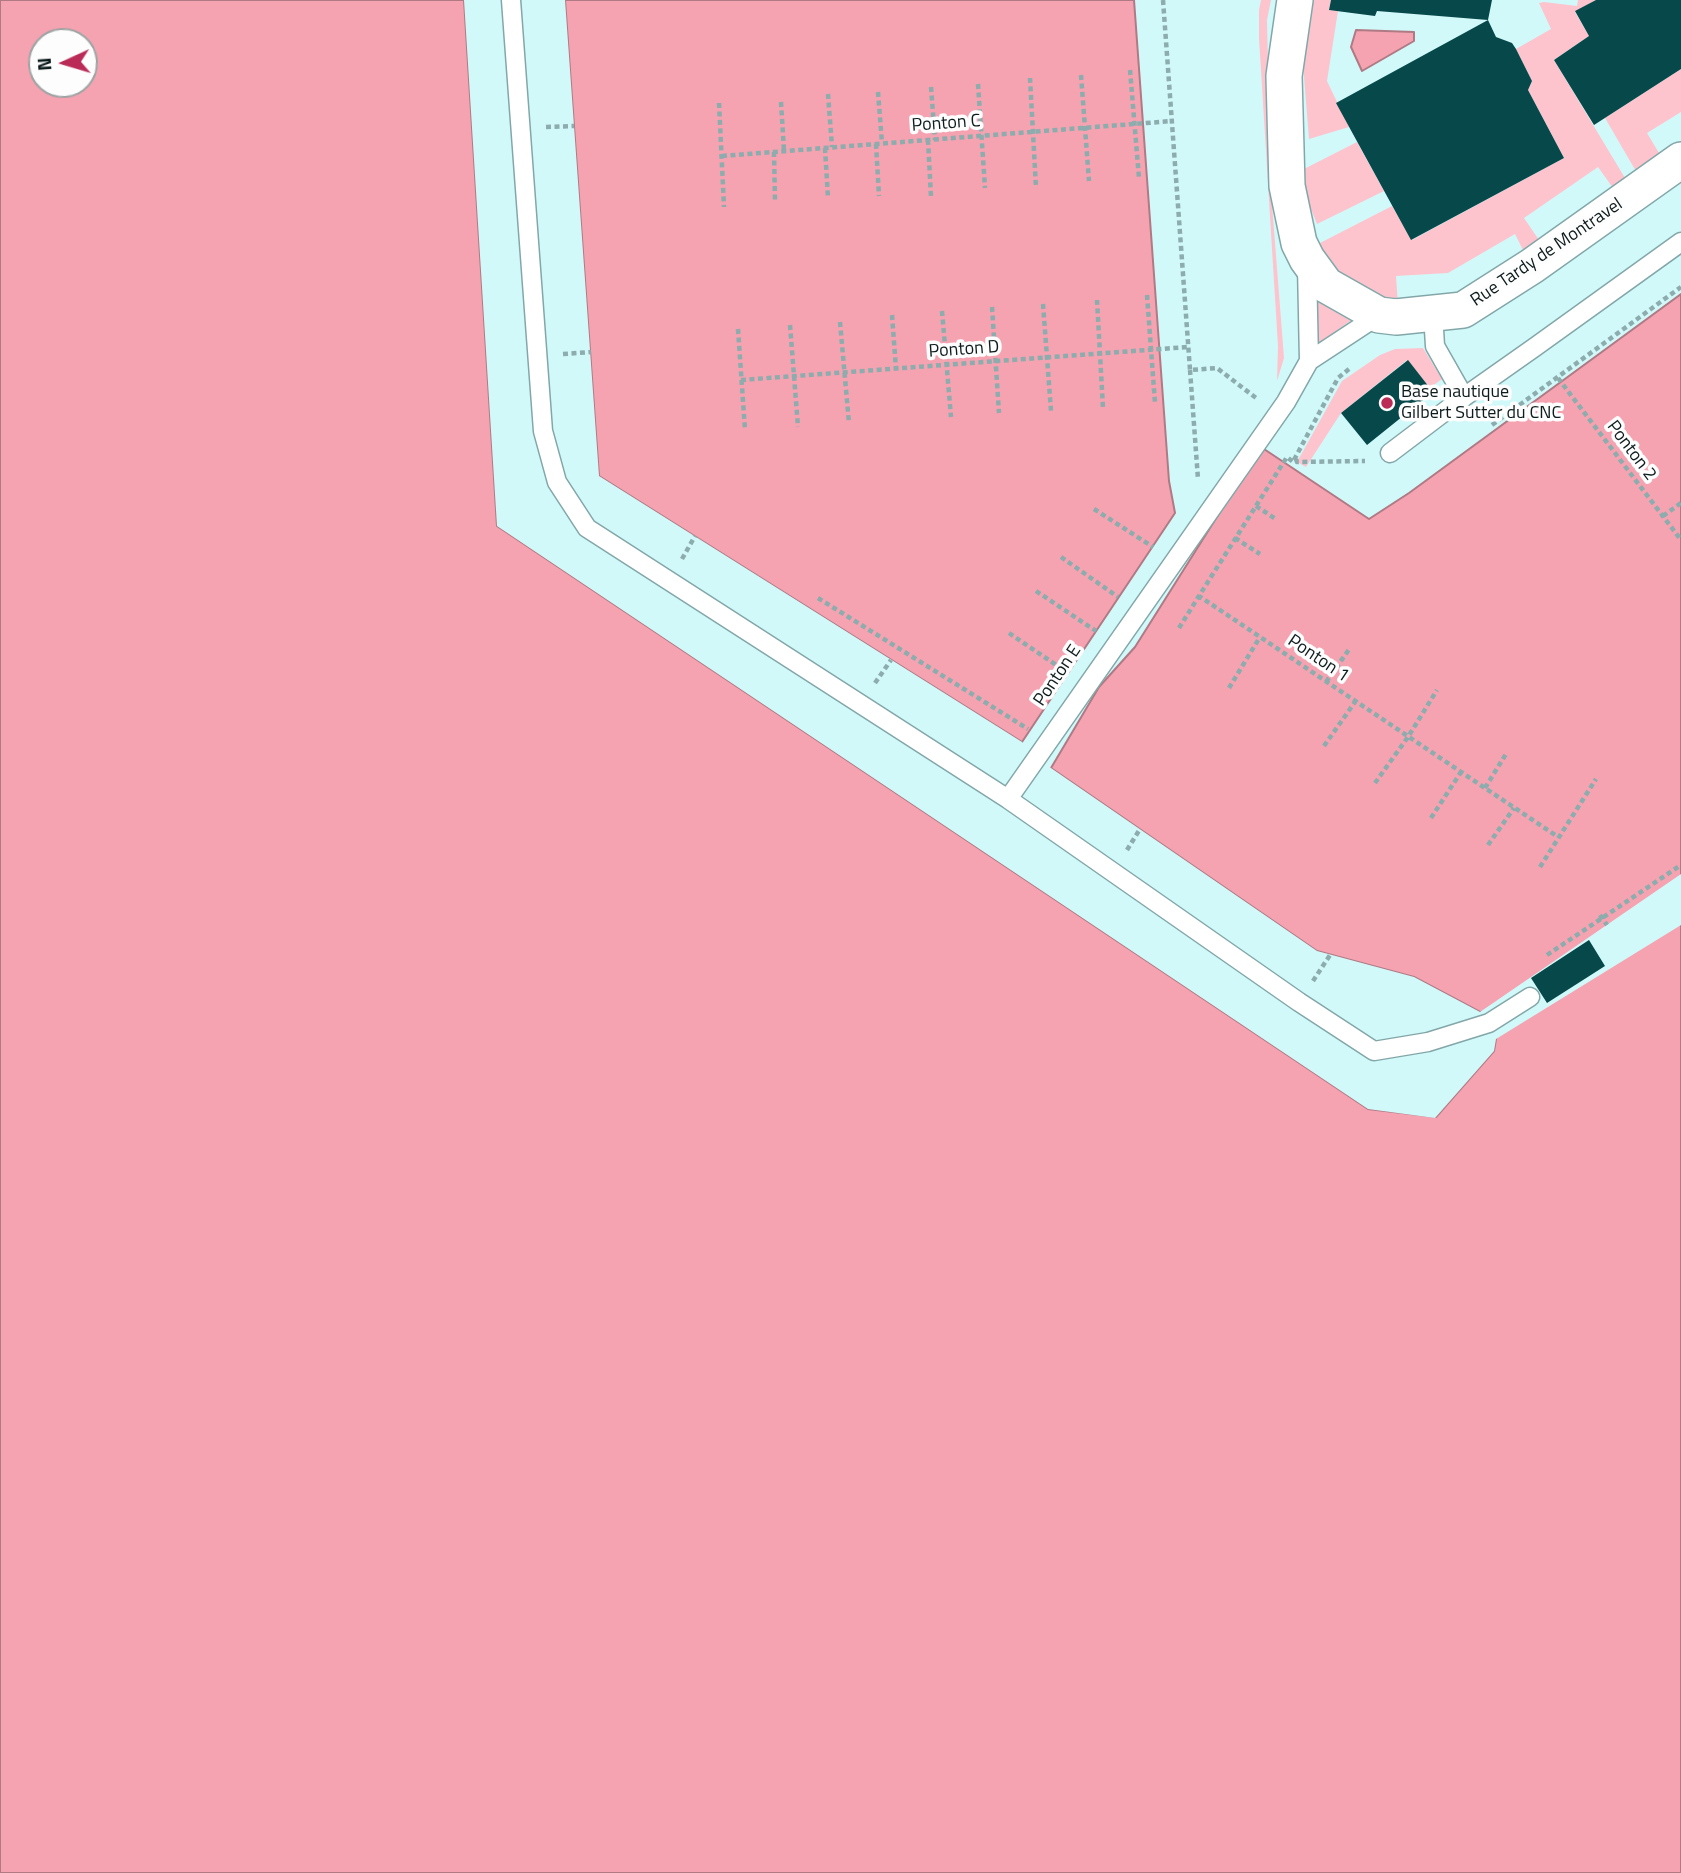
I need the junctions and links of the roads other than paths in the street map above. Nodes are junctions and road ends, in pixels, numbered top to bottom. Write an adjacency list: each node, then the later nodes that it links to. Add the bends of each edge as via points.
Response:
1 (512, 0): 11 (lane, via 543,431 557,482 587,528)
2 (1295, 0): 5 (street, Rue Tardy de Montravel, via 1284,76 1287,187)
3 (1681, 160): 6 (street, Rue Tardy de Montravel, via 1463,310)
4 (1681, 242): 9 (lane)
5 (1307, 259): 7 (street, Rue Tardy de Montravel, via 1326,285); 8 (lane)
6 (1433, 313): 7 (street, Rue Tardy de Montravel); 9 (lane, via 1436,346)
7 (1379, 315): 8 (lane)
8 (1309, 361): 11 (lane, via 1286,402)
9 (1464, 397): 10 (lane)
10 (1390, 453)
11 (1008, 799): 12 (lane, via 1374,1051 1428,1042 1489,1023)
12 (1530, 997)

